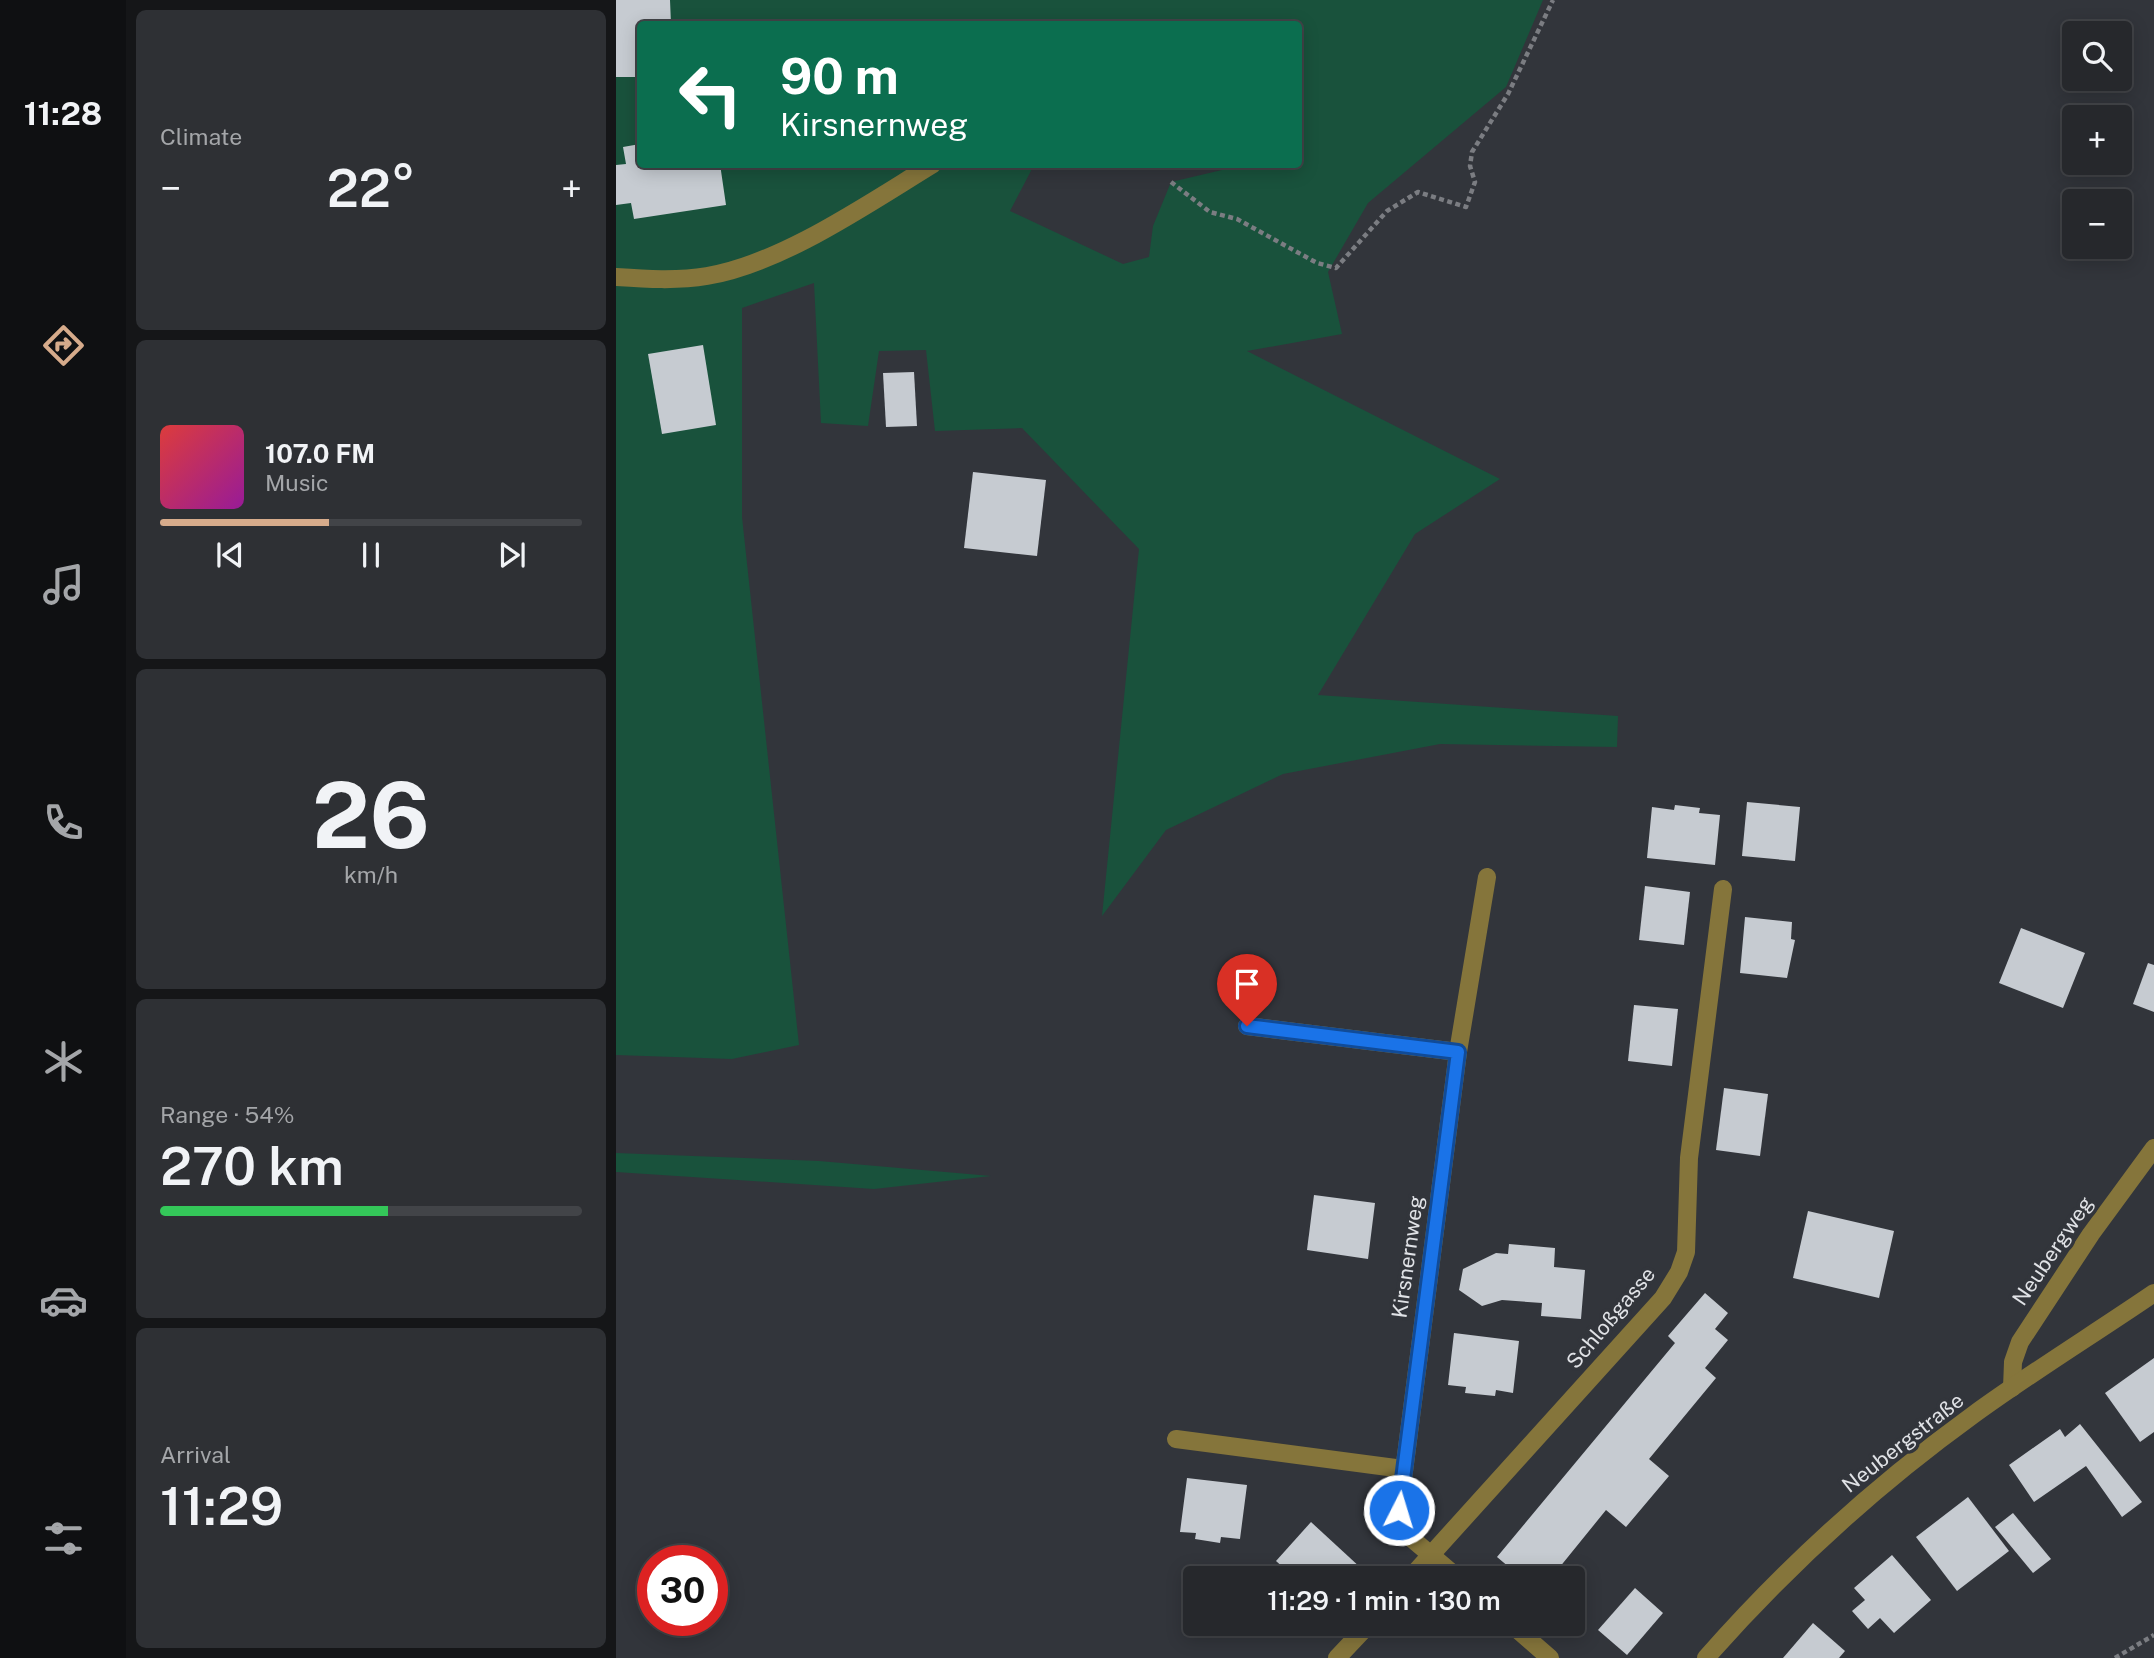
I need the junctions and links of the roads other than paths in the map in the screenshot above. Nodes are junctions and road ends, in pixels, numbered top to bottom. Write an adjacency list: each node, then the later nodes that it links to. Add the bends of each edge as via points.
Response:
1 (926, 168): 2 (street, via 860,208 741,267 707,276)
2 (616, 277)
3 (1487, 877): 6 (street, Kirsnernweg)
4 (1723, 889): 12 (street, Schloßgasse, via 1689,1158 1686,1252 1679,1272 1663,1298)
5 (1247, 1026): 6 (street)
6 (1458, 1052): 11 (street, Kirsnernweg)
7 (2154, 1148): 9 (street, Neubergweg, via 2020,1342)
8 (2154, 1293): 9 (street, Neubergstraße)
9 (2012, 1388): 19 (street, Neubergstraße, via 1892,1477 1817,1542)
10 (1176, 1439): 11 (street)
11 (1403, 1469): 12 (street, Kirsnernweg, via 1399,1510 1403,1525)
12 (1431, 1556): 13 (street, Schloßgasse); 14 (street)
13 (1421, 1566)
14 (1443, 1566)
15 (1358, 1636): 17 (street)
16 (1525, 1636): 18 (street)
17 (1338, 1658)
18 (1550, 1658)
19 (1706, 1658)

